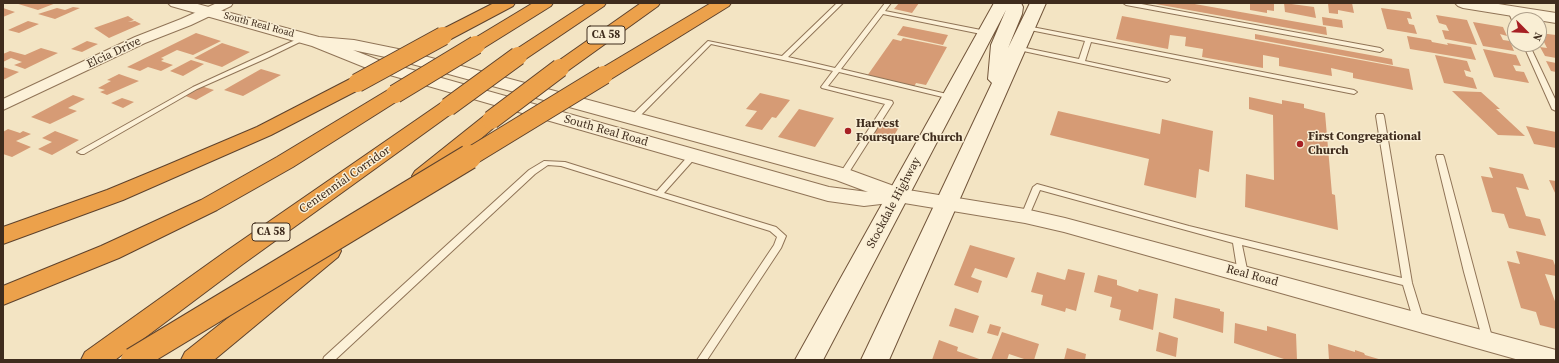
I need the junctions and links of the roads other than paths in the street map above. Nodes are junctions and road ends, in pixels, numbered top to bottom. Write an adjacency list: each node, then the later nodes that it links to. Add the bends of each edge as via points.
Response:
1 (176, 3): 15 (street, South Real Road)
2 (227, 3): 15 (street, Elcia Drive)
3 (507, 3): 44 (highway, bridge, via 264,131 115,195)
4 (545, 3): 48 (highway, bridge, via 285,162 209,205 110,252)
5 (598, 3): 51 (highway, Centennial Corridor / CA 58, bridge, via 518,56)
6 (652, 3): 53 (highway, CA 58, bridge, via 491,120)
7 (723, 3): 52 (highway, bridge)
8 (840, 3): 25 (lane)
9 (888, 3): 16 (lane)
10 (1002, 3): 19 (main road, Stockdale Highway)
11 (1013, 3): 29 (main road, via 1014,14 1000,45)
12 (1038, 3): 18 (main road)
13 (1126, 3): 23 (lane)
14 (1463, 3): 17 (street)
15 (208, 12): 20 (street, South Real Road); 32 (street, Elcia Drive, via 134,43)
16 (882, 12): 19 (lane); 27 (lane)
17 (1507, 14)
18 (1026, 28): 21 (lane); 22 (main road)
19 (986, 33): 31 (main road, Stockdale Highway)
20 (311, 40): 35 (street, South Real Road, via 378,49); 36 (lane, via 195,88); 37 (street, South Real Road, via 375,65)
21 (1089, 40): 26 (lane); 30 (lane)
22 (1016, 48): 26 (lane); 29 (main road)
23 (1380, 50)
24 (1530, 52): 33 (lane)
25 (783, 58): 27 (lane); 35 (lane, via 710,42)
26 (1081, 62): 28 (lane)
27 (837, 70): 31 (lane); 39 (lane, via 824,87 889,103)
28 (1167, 80)
29 (998, 90): 42 (main road)
30 (1354, 92)
31 (951, 97): 41 (main road, Stockdale Highway)
32 (3, 105)
33 (1556, 109)
34 (1380, 116): 47 (lane)
35 (633, 118): 39 (street, South Real Road)
36 (81, 152)
37 (693, 156): 40 (lane); 41 (street, South Real Road, via 828,194 864,199)
38 (1440, 157): 50 (lane)
39 (843, 175): 41 (street, South Real Road)
40 (659, 194): 54 (lane, via 562,164 547,163 532,172); 55 (lane, via 773,230 782,236 778,246)
41 (899, 195): 42 (street, South Real Road); 56 (main road, Stockdale Highway)
42 (946, 203): 43 (street, Real Road); 57 (main road)
43 (1025, 216): 45 (lane, via 1037,187); 46 (street, Real Road)
44 (3, 236)
45 (1237, 241): 46 (lane); 47 (lane)
46 (1243, 274): 49 (street, Real Road)
47 (1407, 284): 49 (lane)
48 (3, 296)
49 (1419, 323): 50 (street, Real Road)
50 (1488, 342): 58 (street, Real Road)
51 (95, 360)
52 (133, 360)
53 (195, 360)
54 (328, 360)
55 (702, 360)
56 (809, 360)
57 (875, 360)
58 (1556, 360)

